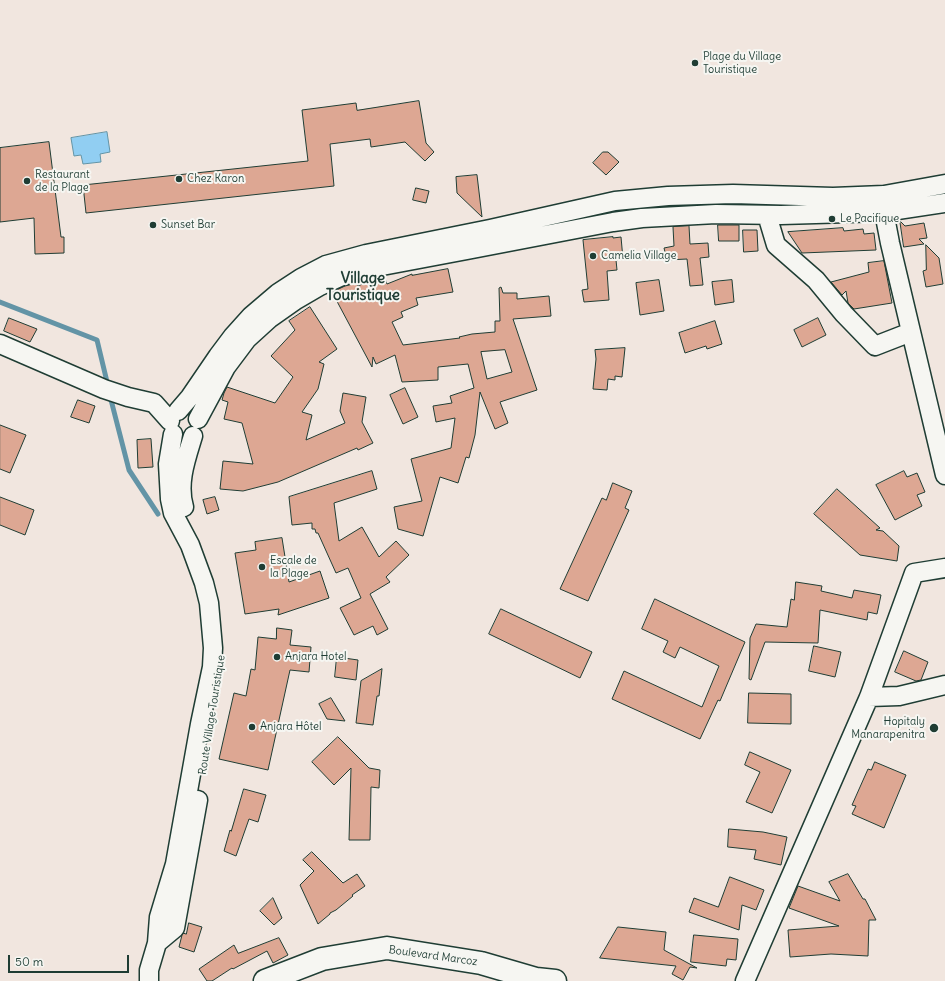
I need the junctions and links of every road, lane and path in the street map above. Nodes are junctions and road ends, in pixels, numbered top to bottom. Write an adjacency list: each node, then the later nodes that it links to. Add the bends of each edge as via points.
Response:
1 (945, 184): 3 (street)
2 (945, 203): 3 (street)
3 (884, 204): 4 (street); 5 (street, via 890,243); 8 (street, via 833,197 733,194 668,196 615,202 366,254 326,265 278,293 251,316 230,341)
4 (767, 215): 5 (street, via 776,245 816,280 875,346); 7 (street, via 716,214 613,222 342,276 296,300 247,339 226,367)
5 (911, 332): 10 (street)
6 (0, 344): 8 (street, via 104,389 154,403)
7 (198, 419): 8 (street, via 187,411); 9 (street, via 198,429)
8 (174, 422): 9 (street, via 181,439); 14 (street, Route Village Touristique, via 168,464 170,499 173,513 190,545 204,583 209,602 213,648 212,667 175,864 159,918)
9 (193, 436): 14 (street, Route Village Touristique, via 183,466 181,490 186,515 213,579 221,624 222,660 175,928)
10 (945, 475)
11 (945, 568): 13 (street, via 914,573)
12 (945, 685): 13 (street, via 899,696)
13 (869, 697): 18 (street)
14 (157, 943): 16 (street, Route Village Touristique, via 149,970)
15 (543, 980): 17 (main road, Boulevard Marcoz, via 481,962 387,948 322,959)
16 (149, 981)
17 (265, 981)
18 (745, 981)

